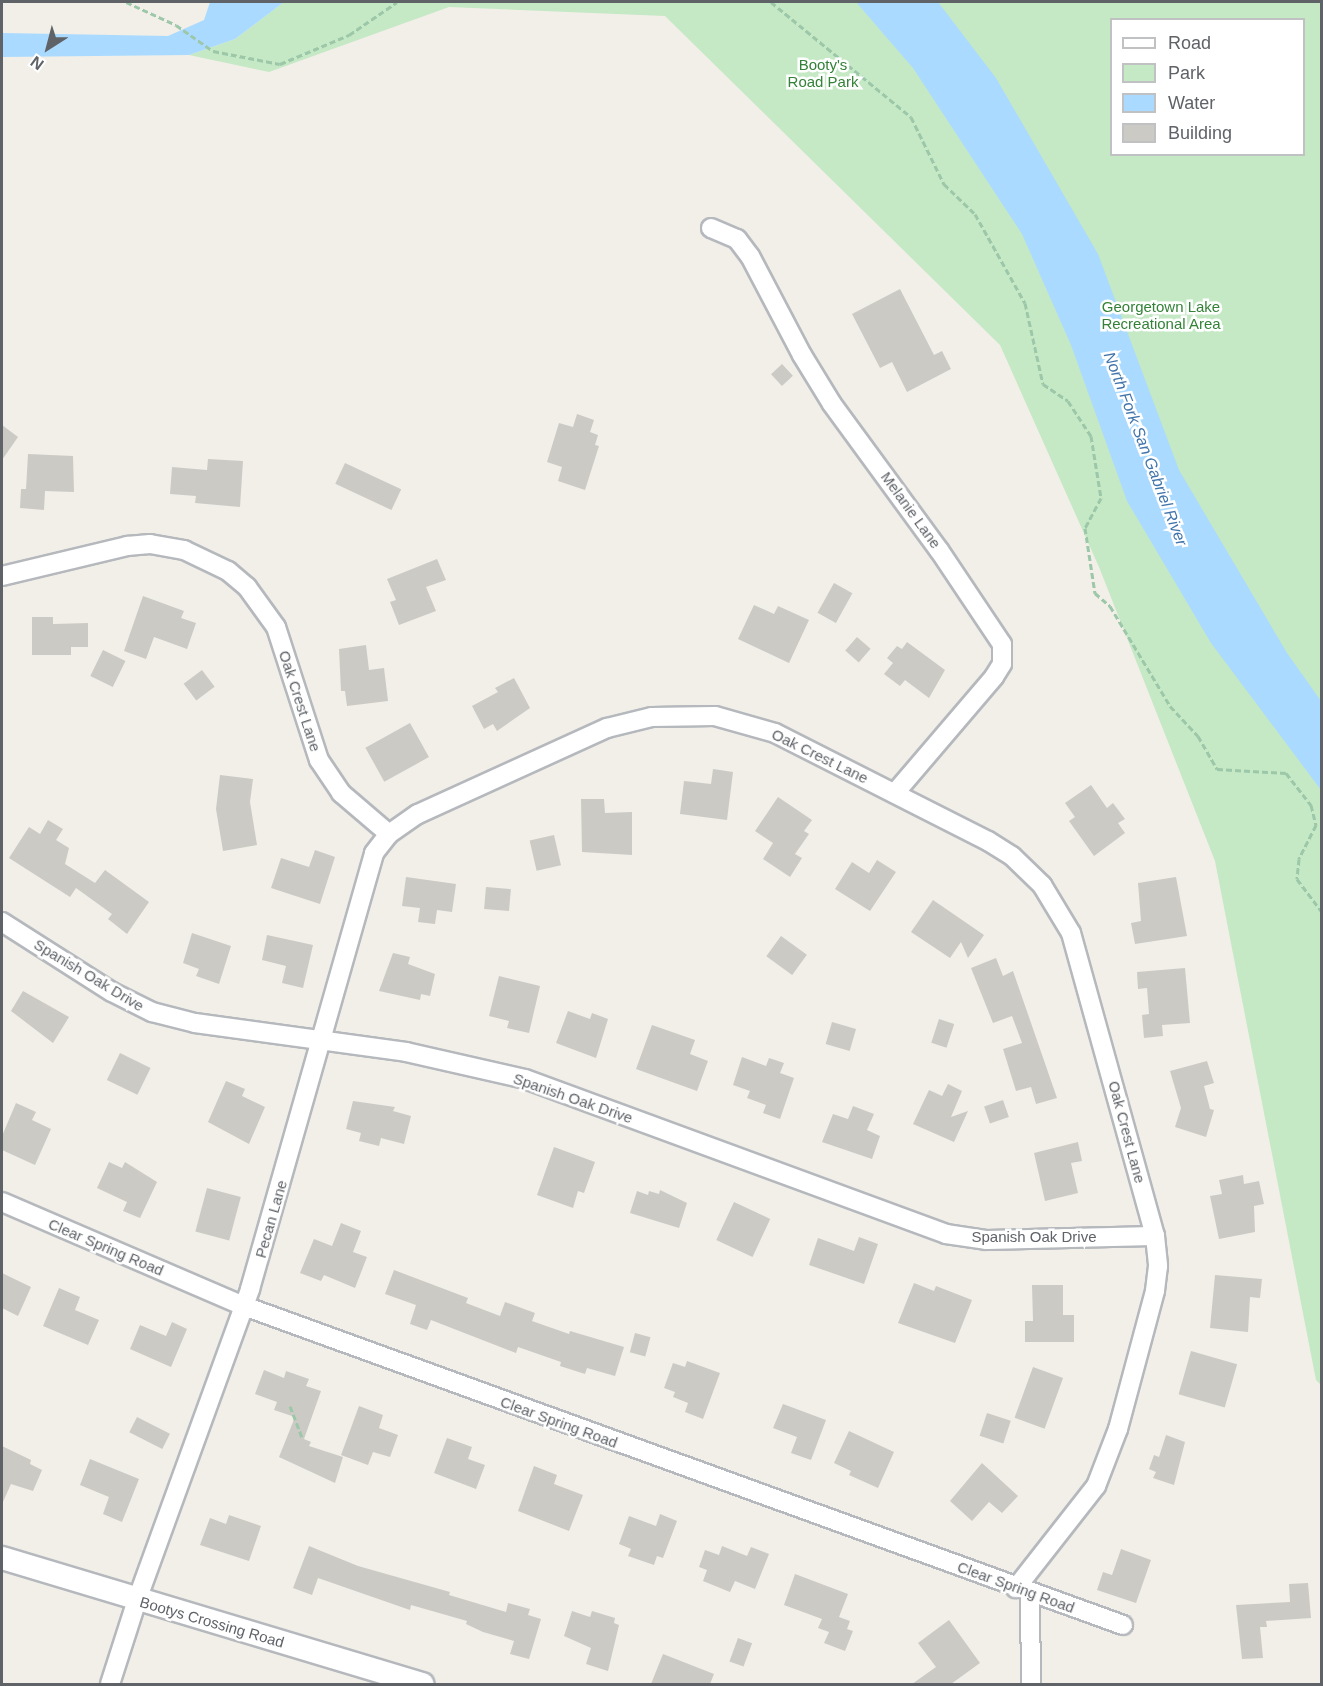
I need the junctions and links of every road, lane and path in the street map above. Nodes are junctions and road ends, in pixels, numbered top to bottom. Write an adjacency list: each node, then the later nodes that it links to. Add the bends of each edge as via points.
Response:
1 (126, 2): 2 (path, via 176,25 213,51 280,64 349,35)
2 (397, 2)
3 (771, 2): 8 (path, via 911,117 944,184 975,214 1025,303 1043,384 1068,401 1091,436 1101,498 1085,528 1095,593 1110,606 1159,689 1198,736 1217,769 1286,773 1311,805 1316,825 1299,859 1297,879)
4 (711, 228): 6 (street, Melanie Lane, via 736,240 750,256 832,404 978,604 1002,644 1002,664 994,677)
5 (2, 576): 7 (street, Oak Crest Lane, via 150,544 184,550 228,571 247,587 276,627 319,760 341,793)
6 (895, 793): 7 (street, Oak Crest Lane, via 775,733 715,716 684,714 607,728 418,814); 12 (street, Oak Crest Lane, via 1012,856 1042,885 1058,908 1076,946)
7 (389, 834): 10 (street, Pecan Lane, via 366,871)
8 (1322, 912)
9 (2, 922): 10 (street, Spanish Oak Drive, via 112,992 152,1012 195,1023)
10 (320, 1040): 12 (street, Spanish Oak Drive, via 466,1063 525,1079 946,1234 986,1240); 13 (street, Pecan Lane)
11 (2, 1202): 13 (street, Clear Spring Road)
12 (1155, 1236): 17 (street, Oak Crest Lane, via 1155,1291 1110,1455 1096,1486)
13 (244, 1306): 17 (street, Clear Spring Road); 18 (street, Pecan Lane)
14 (290, 1407): 15 (path)
15 (302, 1438)
16 (2, 1558): 18 (street, Bootys Crossing Road)
17 (1023, 1591): 19 (street, Clear Spring Road); 22 (street)
18 (136, 1600): 20 (street, Pecan Lane); 21 (street, Bootys Crossing Road)
19 (1123, 1625)
20 (110, 1684)
21 (423, 1684)
22 (1031, 1684)

